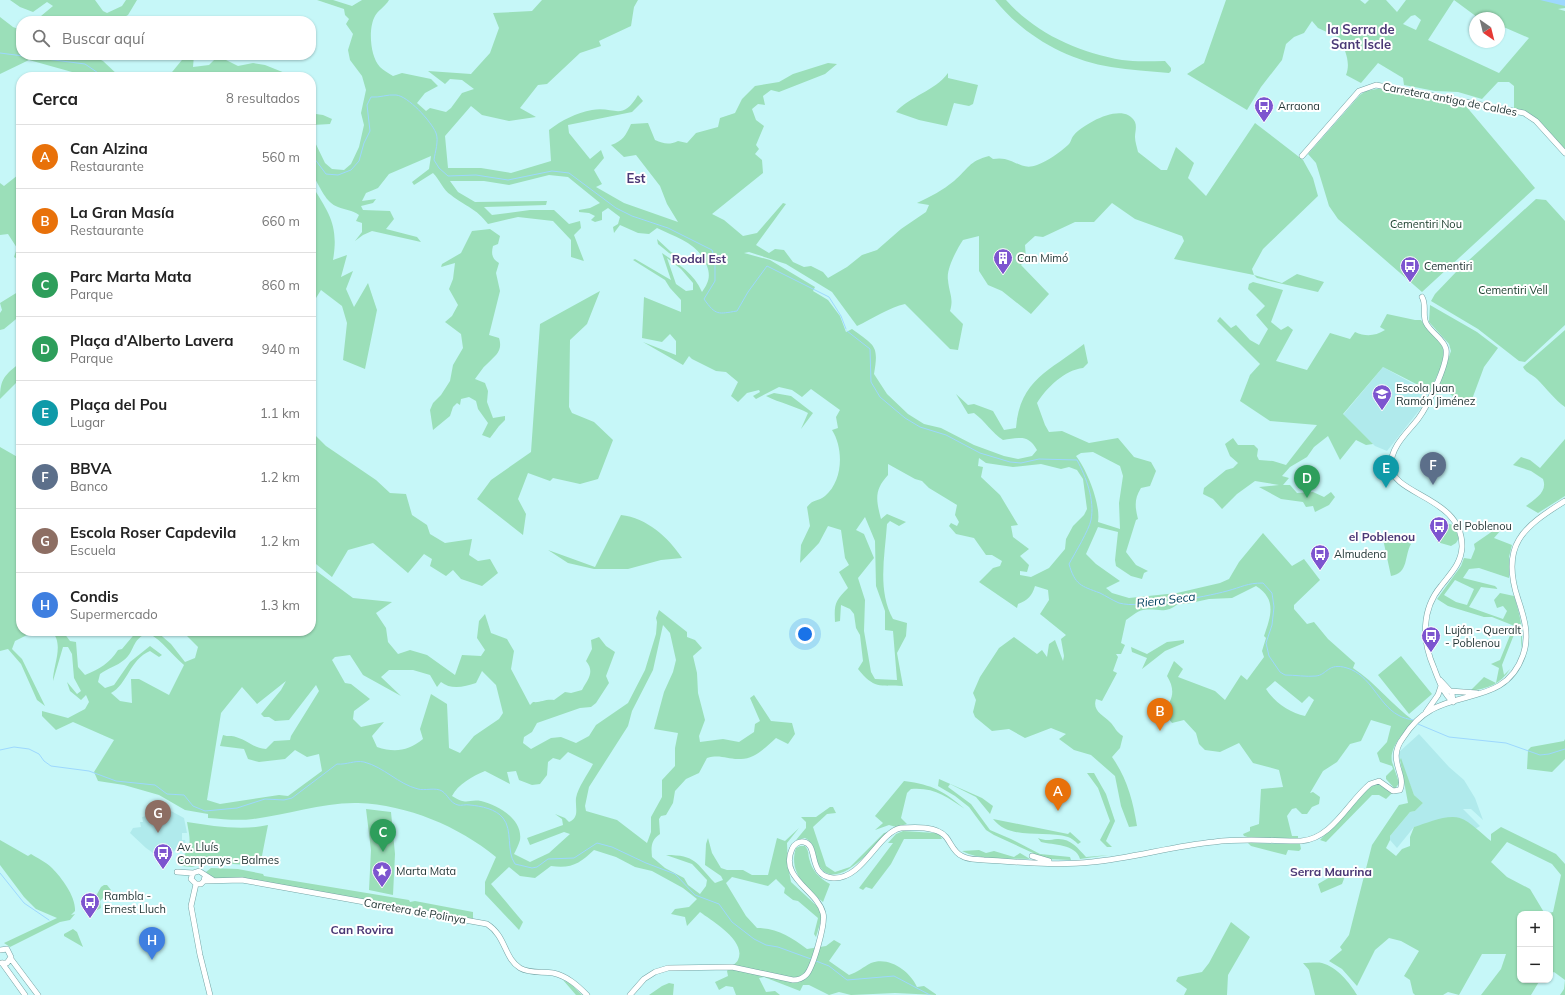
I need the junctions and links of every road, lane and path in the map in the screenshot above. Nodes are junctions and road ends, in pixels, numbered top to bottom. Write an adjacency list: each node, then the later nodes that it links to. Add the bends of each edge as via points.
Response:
1 (1565, 153): 2 (street, Carretera antiga de Caldes, via 1536,121 1524,113 1376,84 1358,91)
2 (1302, 156)
3 (1422, 297): 5 (street, via 1425,322 1443,343 1446,356 1425,408 1402,437 1394,452 1391,470 1396,479 1445,510 1457,526 1462,547 1460,561 1440,587 1427,614 1427,652)
4 (1565, 502): 8 (street, via 1534,521 1518,543 1512,572 1526,626 1524,650 1519,664 1509,678)
5 (1438, 679): 6 (street); 7 (street)
6 (1441, 686): 9 (street); 10 (street)
7 (1450, 691): 8 (street, via 1468,694); 9 (street)
8 (1486, 692): 9 (street)
9 (1453, 702): 10 (street)
10 (1425, 714): 12 (street, via 1409,730 1397,748 1396,759 1402,783 1400,790 1392,791 1379,781 1370,784 1327,830 1314,839 1215,842 1108,860)
11 (1032, 856): 12 (street)
12 (1054, 863): 22 (street, via 966,858 956,852 946,837 939,832 930,829 902,828 892,833 850,873 832,878 820,872 815,866 809,846 805,842 800,842 794,845 790,864 797,882 819,904 824,918 811,967 805,976 793,980 732,967 668,968 644,979)
13 (204, 878): 14 (street, via 201,884); 14 (street, Carretera de Polinya, via 199,871 192,876); 21 (street, Carretera de Polinya, via 242,880 487,924 495,929 520,968 561,975)
14 (196, 884): 20 (street, via 191,906)
15 (1, 948): 16 (street, via 9,951)
16 (10, 959): 17 (street, via 7,963); 19 (street)
17 (1, 963): 18 (street)
18 (25, 995)
19 (38, 995)
20 (210, 995)
21 (586, 995)
22 (630, 995)

